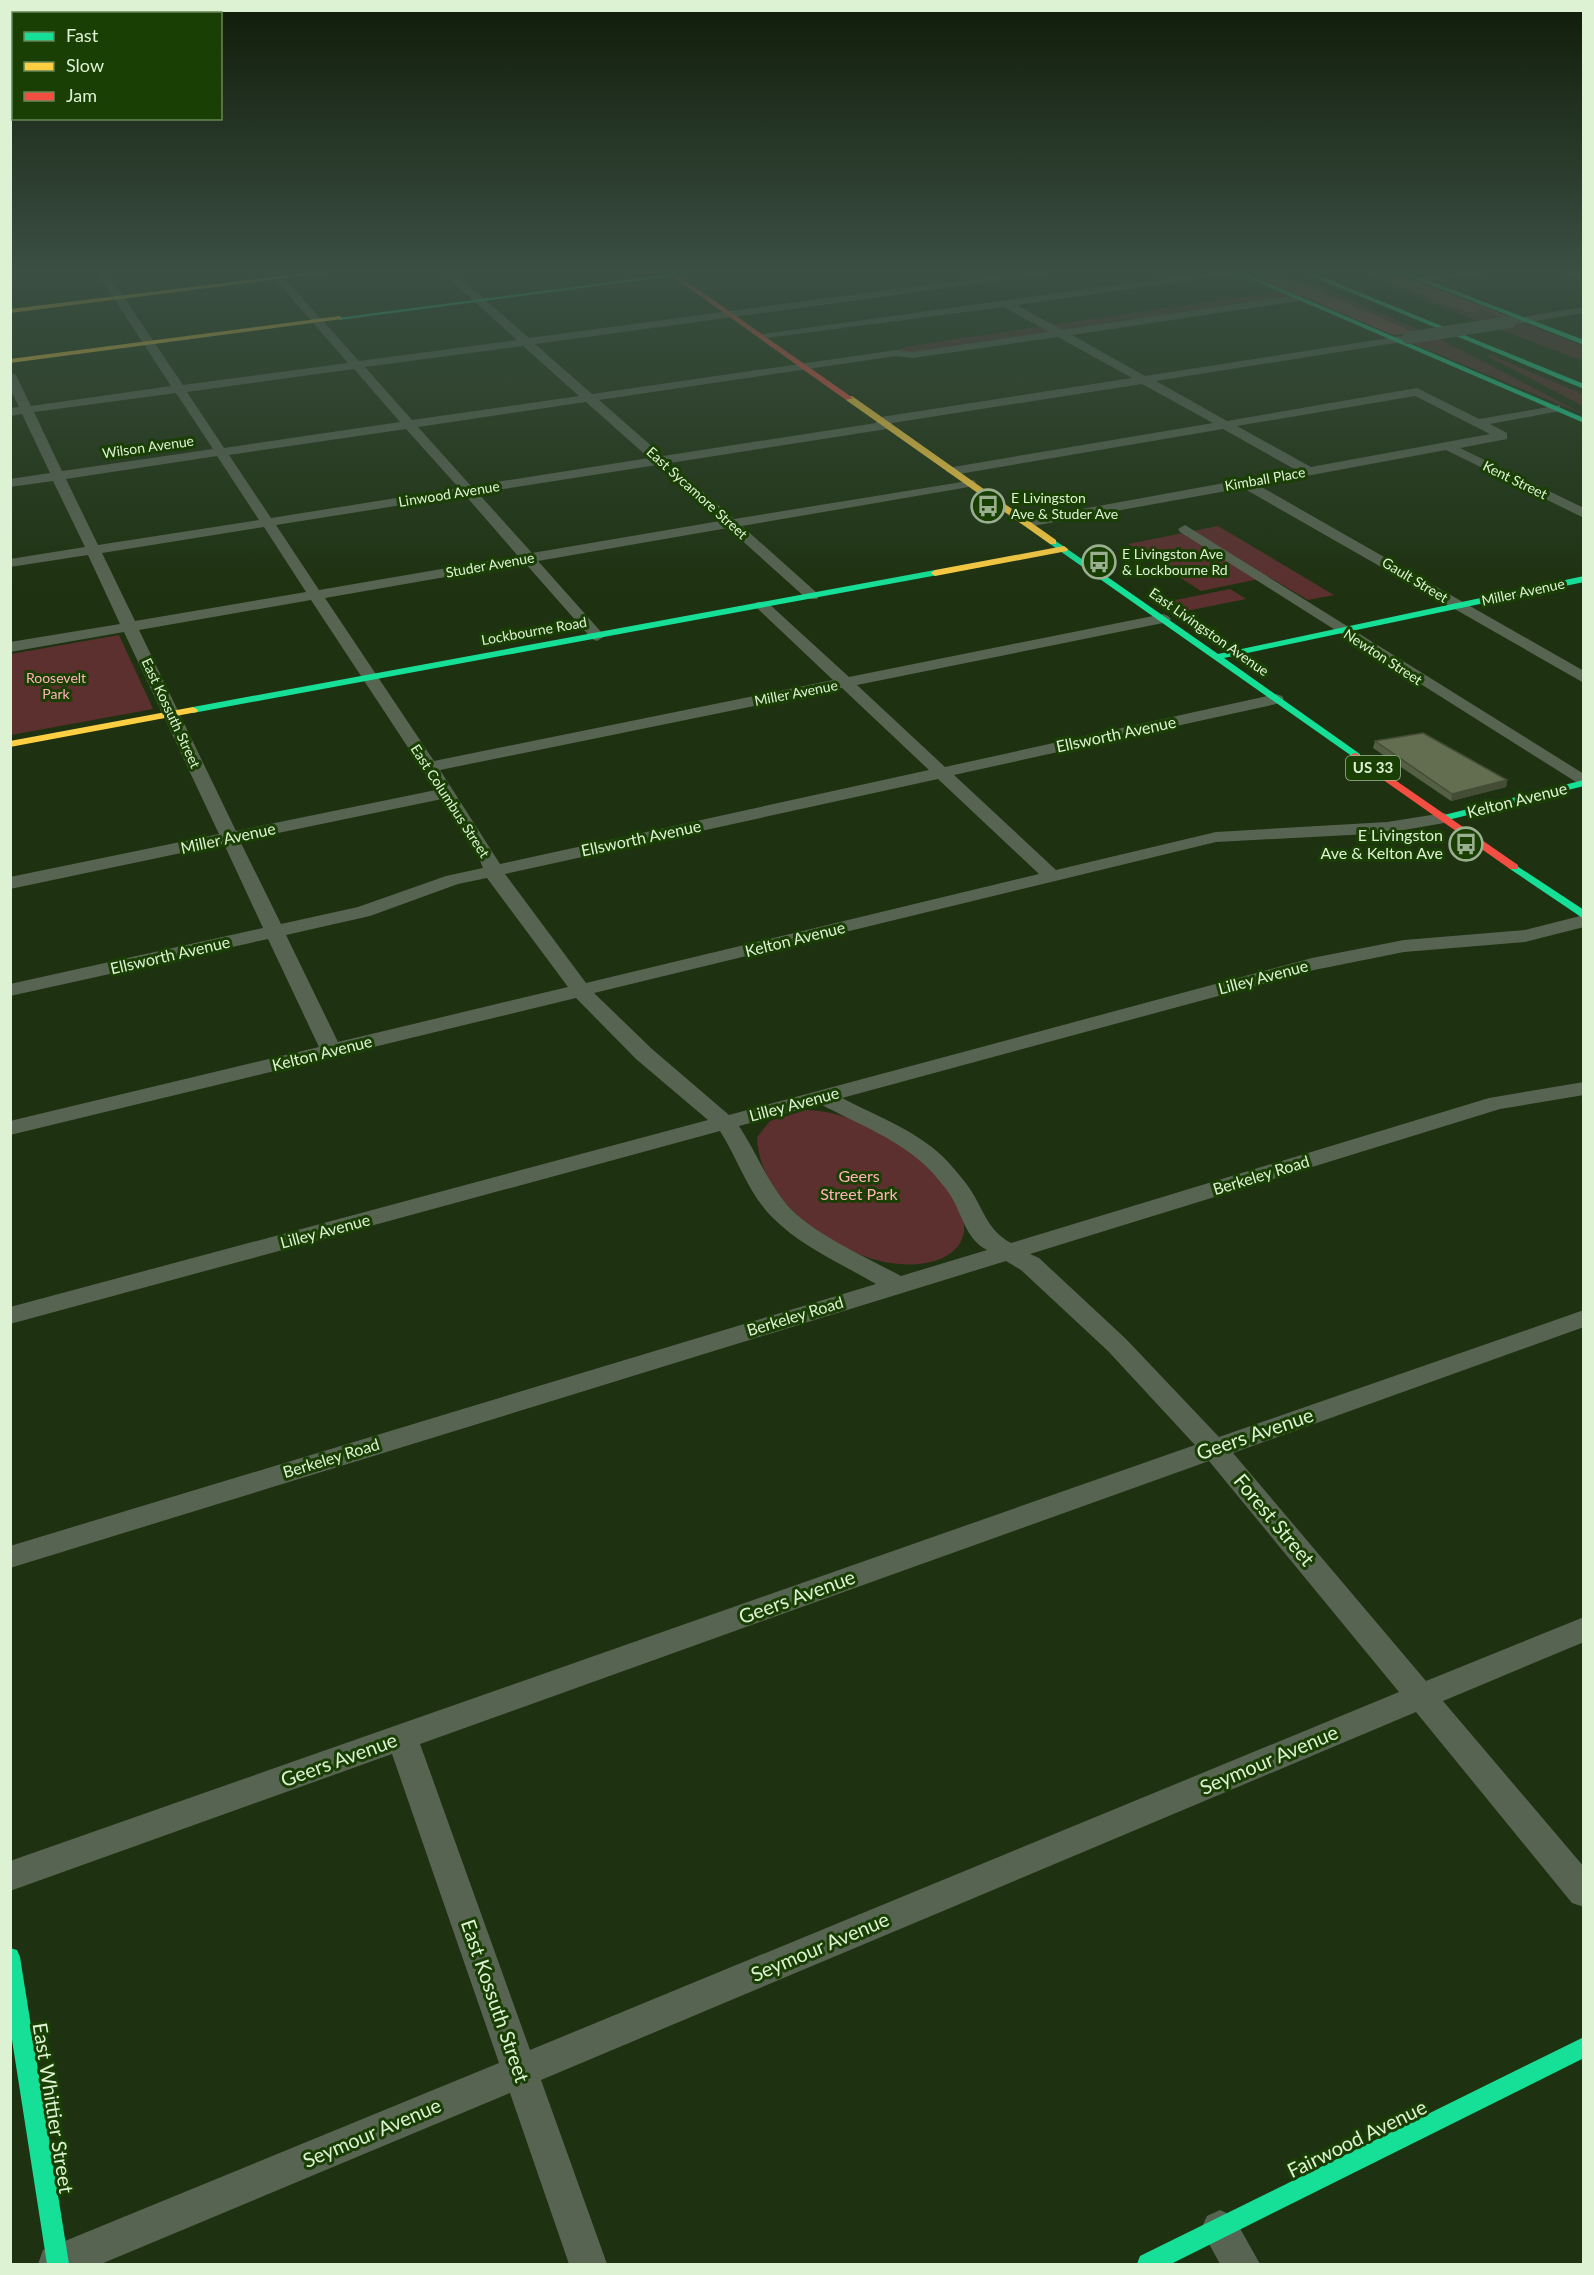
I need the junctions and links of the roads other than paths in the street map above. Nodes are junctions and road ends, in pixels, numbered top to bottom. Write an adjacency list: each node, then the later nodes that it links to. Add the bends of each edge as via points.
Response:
1 (11, 377): 18 (street, East Kossuth Street)
2 (171, 377): 15 (street, East Columbus Street)
3 (266, 377): 15 (street)
4 (367, 377): 24 (street)
5 (566, 377): 16 (street, East Sycamore Street)
6 (729, 377): 16 (street, Wilson Avenue)
7 (820, 377): 22 (main road, East Livingston Avenue / US 33)
8 (1138, 377): 13 (street)
9 (1161, 377): 13 (street, Linwood Avenue)
10 (1487, 377): 17 (main road)
11 (1521, 377): 19 (main road)
12 (1560, 377): 14 (main road)
13 (1143, 380): 22 (street, Linwood Avenue); 25 (street)
14 (1584, 387)
15 (179, 389): 18 (street); 27 (street, East Columbus Street)
16 (589, 398): 24 (street, Wilson Avenue); 28 (street, East Sycamore Street)
17 (1556, 408): 21 (main road); 23 (street)
18 (27, 410): 20 (street); 31 (street, East Kossuth Street)
19 (1584, 410)
20 (10, 412)
21 (1584, 421)
22 (884, 423): 28 (street, Linwood Avenue); 29 (main road, East Livingston Avenue / US 33)
23 (1476, 423): 25 (street, via 1417,393); 26 (street, Kimball Place, via 1503,436)
24 (409, 424): 27 (street, Wilson Avenue); 35 (street)
25 (1224, 425): 29 (street); 30 (street)
26 (1447, 446): 30 (street, Kimball Place); 36 (street, Kent Street)
27 (220, 452): 31 (street, Wilson Avenue); 37 (street, East Columbus Street)
28 (660, 461): 35 (street, Linwood Avenue); 39 (street, East Sycamore Street)
29 (953, 471): 33 (main road, East Livingston Avenue / US 33)
30 (1308, 471): 34 (street, Kimball Place)
31 (58, 476): 32 (street, Wilson Avenue); 42 (street, East Kossuth Street)
32 (10, 483)
33 (969, 483): 38 (main road, East Livingston Avenue / US 33); 39 (street, Studer Avenue)
34 (1245, 483): 38 (street, Kimball Place); 49 (street, Gault Street)
35 (468, 491): 37 (street, Linwood Avenue); 43 (street)
36 (1584, 514)
37 (267, 523): 42 (street, Linwood Avenue); 46 (street, East Columbus Street)
38 (1026, 523): 41 (main road, East Livingston Avenue / US 33)
39 (731, 524): 43 (street, Studer Avenue); 47 (street, East Sycamore Street)
40 (1185, 529): 52 (street, Newton Street)
41 (1064, 549): 47 (main road, Lockbourne Road); 50 (main road, East Livingston Avenue / US 33)
42 (94, 550): 44 (street, Linwood Avenue); 51 (street, East Kossuth Street)
43 (528, 558): 46 (street, Studer Avenue); 53 (street)
44 (10, 563)
45 (1584, 579): 49 (main road, Miller Avenue)
46 (315, 595): 51 (street, Studer Avenue); 56 (street, East Columbus Street)
47 (812, 596): 48 (main road, Lockbourne Road)
48 (762, 605): 53 (main road, Lockbourne Road); 58 (street)
49 (1458, 606): 52 (main road, Miller Avenue); 57 (street, Gault Street)
50 (1163, 619): 55 (main road, East Livingston Avenue / US 33); 58 (street, Miller Avenue)
51 (130, 627): 54 (street, Studer Avenue); 60 (street, East Kossuth Street)
52 (1342, 630): 55 (main road, Miller Avenue); 64 (street, Newton Street)
53 (597, 636): 56 (main road, Lockbourne Road)
54 (10, 647)
55 (1216, 657): 59 (main road, East Livingston Avenue / US 33)
56 (369, 678): 60 (main road, Lockbourne Road); 62 (street, East Columbus Street)
57 (1584, 678)
58 (847, 683): 62 (street, Miller Avenue); 63 (street)
59 (1276, 699): 63 (street, Ellsworth Avenue); 66 (main road, East Livingston Avenue / US 33)
60 (171, 714): 61 (main road, Lockbourne Road); 67 (street, East Kossuth Street)
61 (10, 744)
62 (428, 767): 65 (street, East Columbus Street)
63 (942, 772): 68 (street, Ellsworth Avenue); 69 (street)
64 (1584, 782): 66 (main road, Kelton Avenue)
65 (445, 793): 67 (street, Miller Avenue); 68 (street, East Columbus Street, via 486,853)
66 (1444, 818): 69 (street, Kelton Avenue, via 1375,831 1263,831 1216,837); 71 (main road, East Livingston Avenue / US 33)
67 (230, 837): 70 (street, Miller Avenue); 73 (street, East Kossuth Street)
68 (493, 871): 73 (street, Ellsworth Avenue, via 441,884 363,912); 75 (street, East Columbus Street)
69 (1052, 876): 75 (street, Kelton Avenue)
70 (10, 883)
71 (1584, 916)
72 (1584, 921): 78 (street, Lilley Avenue, via 1525,936 1347,955)
73 (274, 932): 74 (street, Ellsworth Avenue); 76 (street, East Kossuth Street)
74 (10, 990)
75 (580, 990): 76 (street, Kelton Avenue); 79 (street, East Columbus Street, via 644,1054)
76 (331, 1051): 80 (street, Kelton Avenue)
77 (1584, 1088): 81 (street, Berkeley Road, via 1497,1103)
78 (823, 1097): 79 (street, Lilley Avenue); 81 (street, Forest Street, via 912,1143 960,1191 988,1241)
79 (725, 1123): 82 (street, East Columbus Street, via 780,1212 813,1237); 83 (street, Lilley Avenue)
80 (10, 1128)
81 (1008, 1253): 82 (street, Berkeley Road); 85 (street, Forest Street, via 1030,1264 1118,1345)
82 (897, 1285): 86 (street, Berkeley Road)
83 (10, 1316)
84 (1584, 1318): 85 (street, Geers Avenue)
85 (1214, 1449): 88 (street, Forest Street); 89 (street, Geers Avenue)
86 (10, 1557)
87 (1584, 1629): 88 (street, Seymour Avenue)
88 (1422, 1696): 91 (street, Forest Street); 94 (street, Seymour Avenue)
89 (402, 1738): 90 (street, Geers Avenue); 94 (street, East Kossuth Street)
90 (10, 1876)
91 (1584, 1892)
92 (10, 1957): 96 (main road, East Whittier Street)
93 (1584, 2048): 95 (main road, Fairwood Avenue)
94 (520, 2072): 96 (street, Seymour Avenue); 97 (street, East Kossuth Street)
95 (1220, 2229): 98 (main road, Fairwood Avenue); 99 (street)
96 (58, 2264)
97 (588, 2265)
98 (1148, 2265)
99 (1241, 2265)

